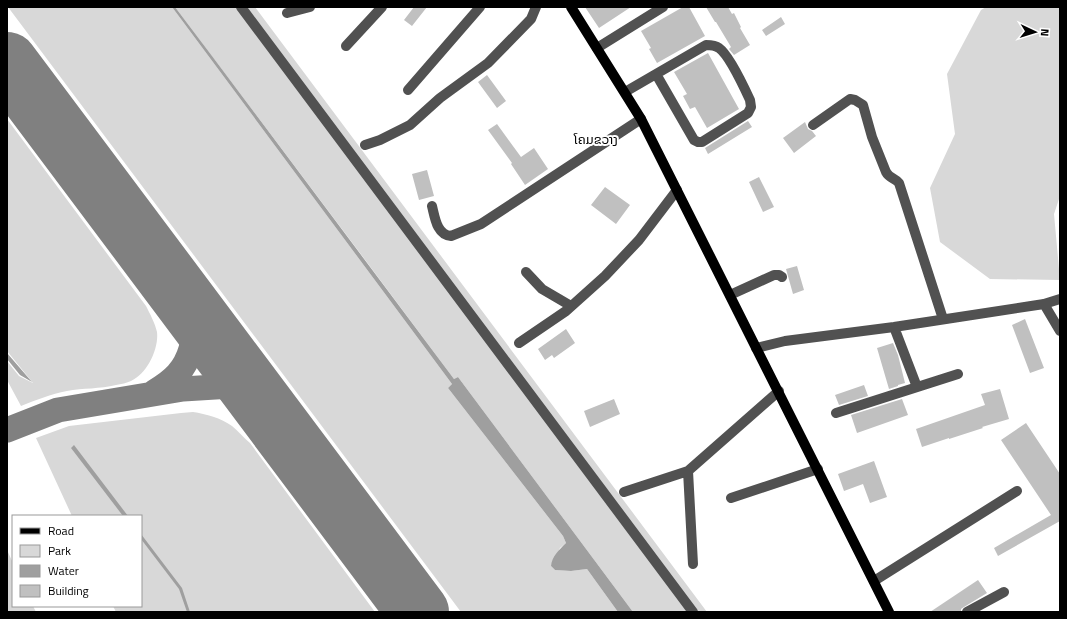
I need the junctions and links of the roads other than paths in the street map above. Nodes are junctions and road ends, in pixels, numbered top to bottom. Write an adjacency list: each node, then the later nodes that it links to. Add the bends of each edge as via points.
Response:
1 (241, 7): 42 (street)
2 (310, 7): 8 (street)
3 (480, 7): 12 (street)
4 (536, 7): 16 (street, via 531,19 488,64 440,98 410,125)
5 (571, 7): 10 (main road)
6 (663, 7): 10 (street)
7 (379, 8): 9 (street)
8 (287, 13)
9 (346, 46)
10 (597, 48): 13 (main road)
11 (656, 74): 11 (street, via 706,45 717,47 724,53 750,100 751,107 748,114 698,142 694,140); 13 (street)
12 (408, 90)
13 (625, 92): 14 (main road)
14 (641, 119): 17 (main road); 18 (street, via 481,224 447,236 438,228)
15 (812, 125): 25 (street, via 850,99 863,105 886,172 900,183)
16 (365, 145)
17 (677, 190): 21 (main road); 24 (street, via 639,240)
18 (432, 206)
19 (526, 272): 24 (street, via 542,289)
20 (782, 277): 21 (street, via 774,275)
21 (730, 295): 29 (main road)
22 (1060, 299): 23 (street)
23 (1044, 304): 25 (street); 27 (street)
24 (572, 306): 28 (street)
25 (943, 319): 26 (street)
26 (894, 327): 29 (street, via 786,341); 31 (street)
27 (1060, 331)
28 (519, 343)
29 (756, 348): 32 (main road)
30 (958, 374): 31 (street)
31 (917, 386): 33 (street)
32 (779, 391): 34 (main road); 35 (street)
33 (836, 413)
34 (818, 470): 38 (street); 40 (main road)
35 (688, 471): 37 (street); 39 (street)
36 (1017, 491): 40 (street)
37 (624, 492)
38 (731, 498)
39 (693, 564)
40 (874, 581): 43 (main road)
41 (1004, 592): 44 (street)
42 (693, 612)
43 (889, 612)
44 (967, 612)

